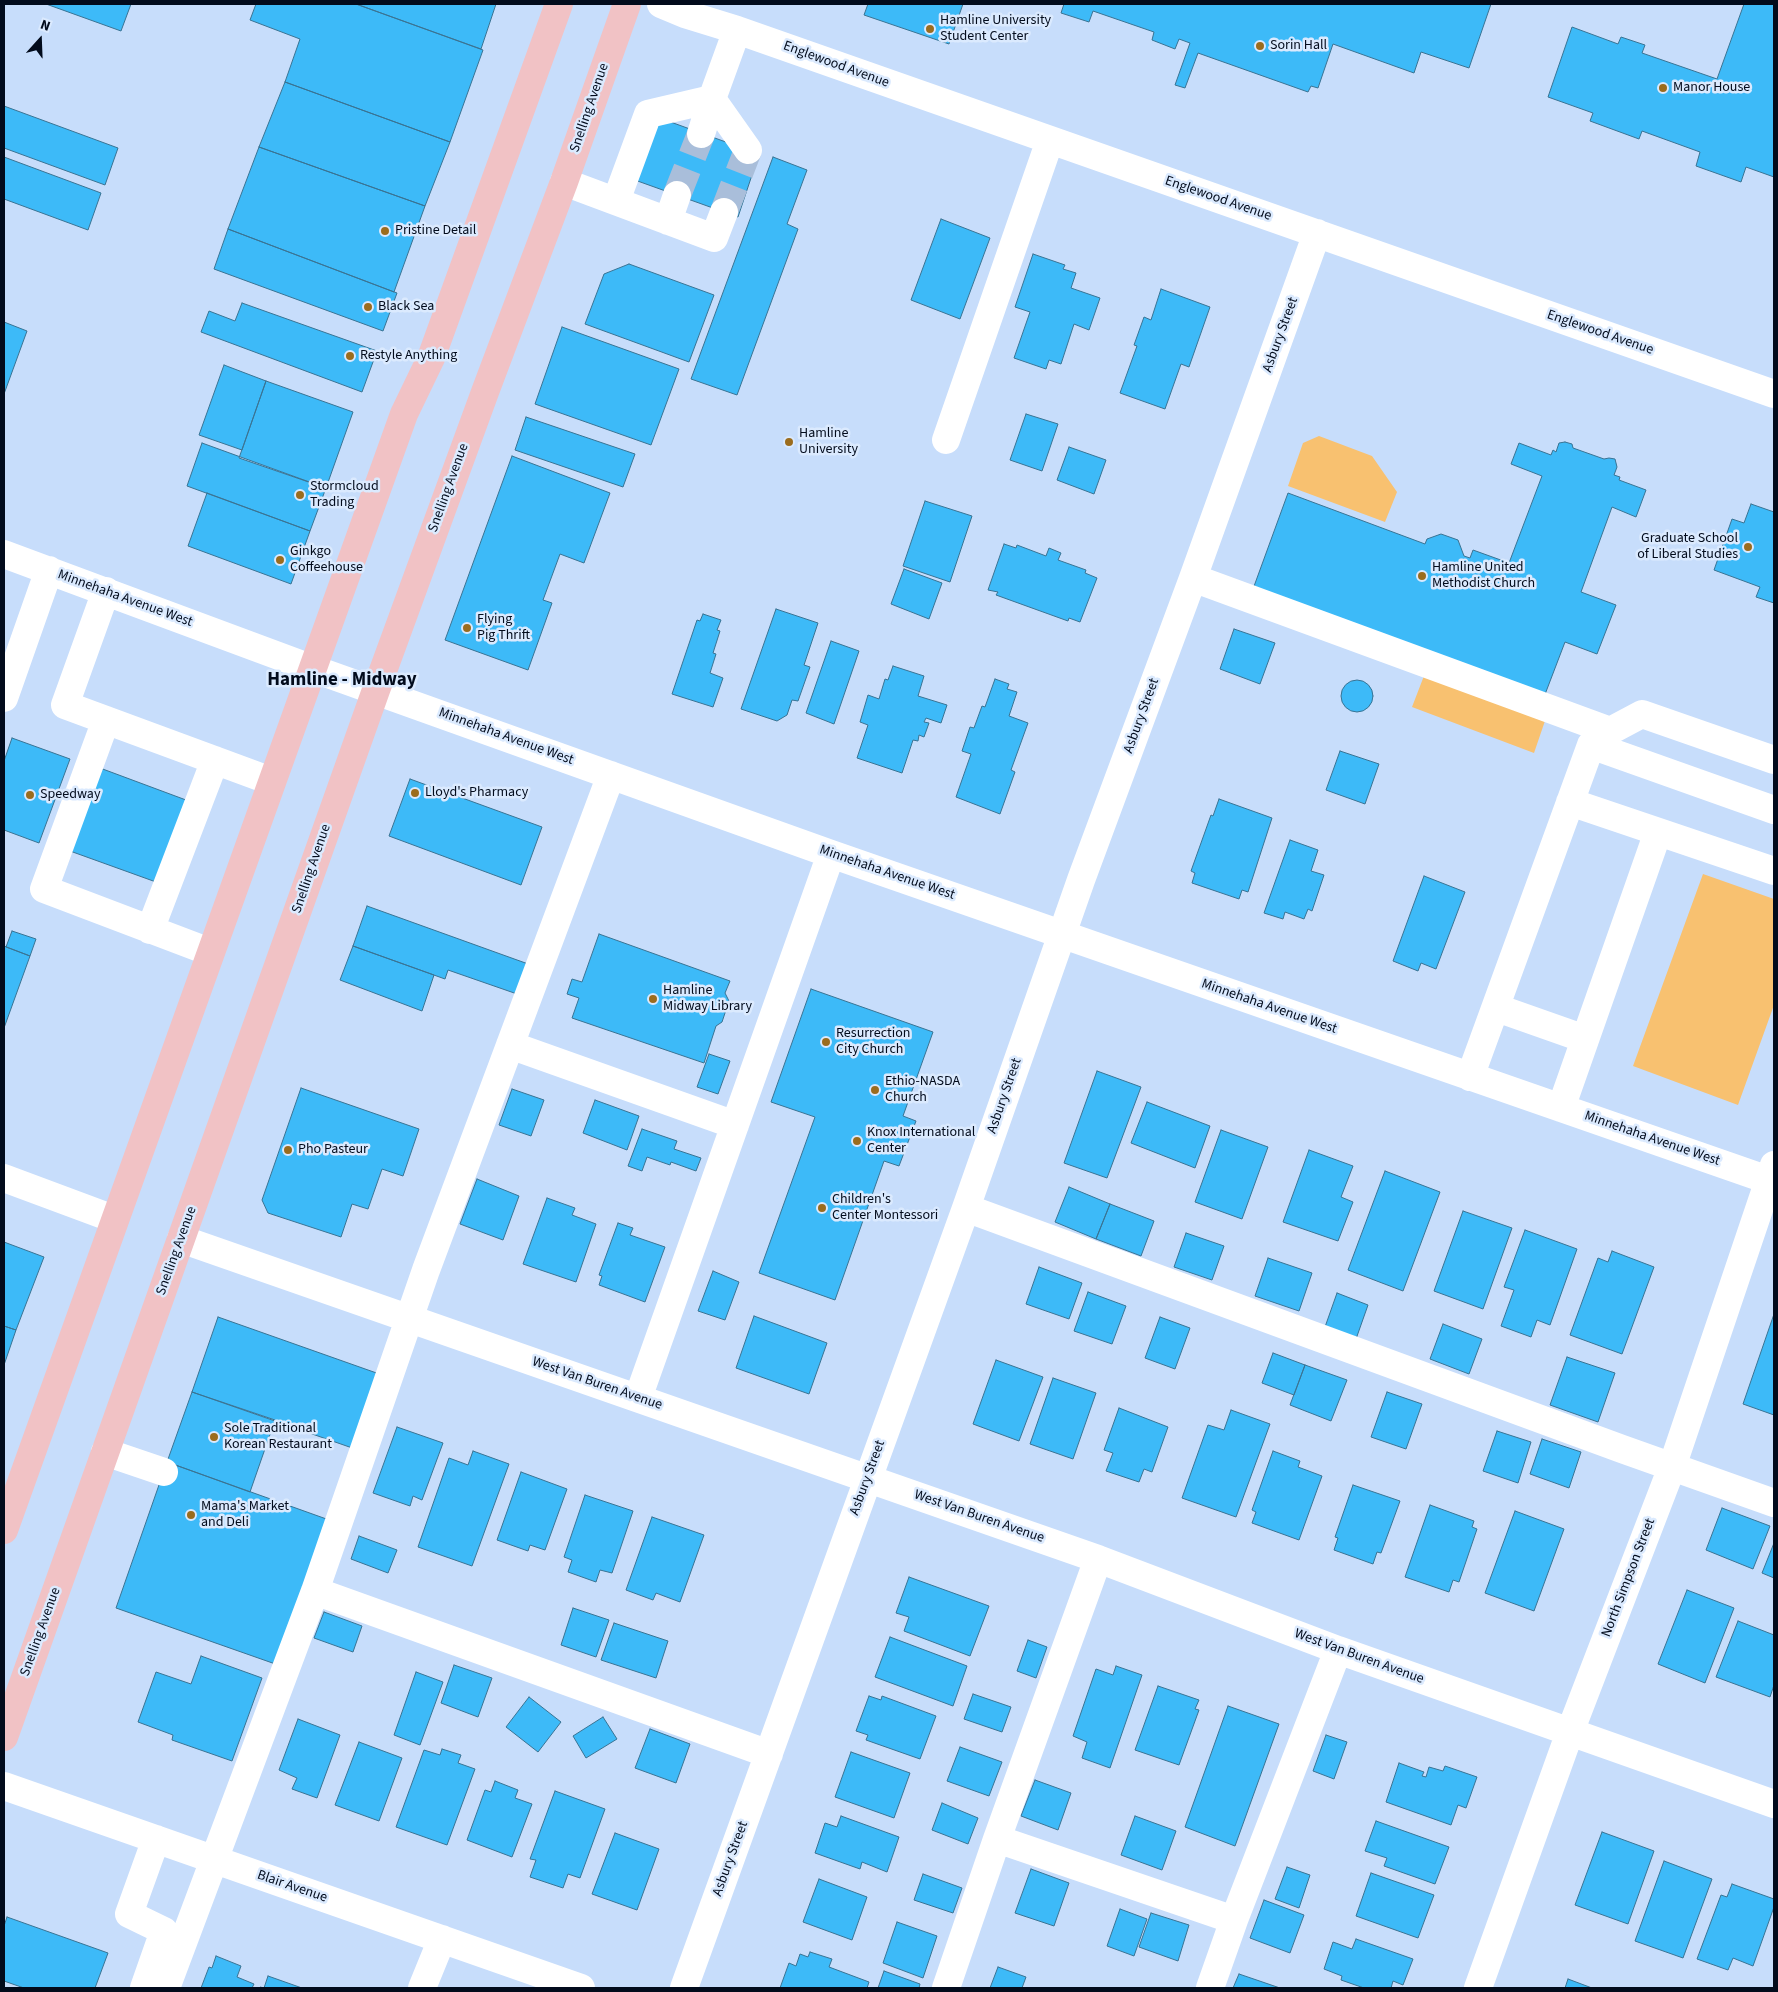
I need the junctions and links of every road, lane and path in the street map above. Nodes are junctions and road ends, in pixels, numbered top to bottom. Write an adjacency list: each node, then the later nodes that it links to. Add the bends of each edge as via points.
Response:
1 (559, 4): 21 (main road, via 431,358 404,414)
2 (627, 4): 9 (main road, Snelling Avenue)
3 (662, 4): 4 (street, Englewood Avenue)
4 (737, 30): 5 (street); 7 (street, Englewood Avenue)
5 (712, 99): 6 (street); 8 (street); 11 (street, via 648,114)
6 (700, 134)
7 (1050, 140): 14 (street, Englewood Avenue); 16 (street)
8 (748, 150)
9 (564, 182): 11 (street); 22 (main road, Snelling Avenue)
10 (677, 195): 13 (street)
11 (616, 201): 13 (street)
12 (724, 212): 13 (street, via 714,238)
13 (668, 221)
14 (1317, 234): 15 (street, Englewood Avenue); 19 (street, Asbury Street)
15 (1774, 394)
16 (946, 440)
17 (4, 554): 18 (street, Minnehaha Avenue West)
18 (49, 570): 20 (street, Minnehaha Avenue West); 23 (street)
19 (1193, 578): 25 (street); 36 (street, Asbury Street)
20 (106, 591): 21 (street, Minnehaha Avenue West); 24 (street, via 65,705)
21 (311, 668): 22 (street, Minnehaha Avenue West); 29 (main road)
22 (376, 690): 28 (street, Minnehaha Avenue West); 48 (main road, Snelling Avenue)
23 (4, 698)
24 (106, 720): 26 (street); 35 (street, via 44,889)
25 (1600, 738): 27 (street, via 1642,714); 30 (street); 31 (street)
26 (215, 760): 29 (street); 35 (street)
27 (1774, 760)
28 (611, 775): 33 (street, Minnehaha Avenue West); 40 (street)
29 (271, 781): 37 (main road)
30 (1570, 802): 32 (street); 38 (street)
31 (1774, 810)
32 (1658, 832): 34 (street); 39 (street)
33 (831, 854): 36 (street, Minnehaha Avenue West); 43 (street)
34 (1774, 871)
35 (150, 930): 37 (street)
36 (1062, 934): 41 (street, Minnehaha Avenue West); 46 (street, Asbury Street)
37 (210, 952): 47 (main road)
38 (1496, 1008): 39 (street); 41 (street)
39 (1585, 1039): 42 (street)
40 (510, 1045): 43 (street); 49 (street)
41 (1470, 1077): 42 (street, Minnehaha Avenue West)
42 (1560, 1108): 44 (street, Minnehaha Avenue West)
43 (734, 1125): 50 (street)
44 (1772, 1176): 52 (street, North Simpson Street)
45 (4, 1178): 47 (street)
46 (966, 1208): 52 (street); 54 (street, Asbury Street)
47 (114, 1219): 56 (main road)
48 (181, 1239): 49 (street, West Van Buren Avenue); 51 (main road, Snelling Avenue)
49 (410, 1319): 50 (street, West Van Buren Avenue); 58 (street)
50 (638, 1398): 54 (street, West Van Buren Avenue)
51 (105, 1452): 53 (street); 61 (main road, Snelling Avenue)
52 (1672, 1467): 55 (street); 60 (street, North Simpson Street)
53 (164, 1472)
54 (868, 1479): 57 (street, West Van Buren Avenue); 62 (street, Asbury Street)
55 (1774, 1502)
56 (4, 1530)
57 (1098, 1559): 59 (street, West Van Buren Avenue); 66 (street)
58 (315, 1591): 62 (street); 67 (street)
59 (1338, 1650): 60 (street, West Van Buren Avenue); 68 (street)
60 (1570, 1732): 64 (street, West Van Buren Avenue); 77 (street, North Simpson Street)
61 (4, 1737)
62 (769, 1754): 74 (street, Asbury Street)
63 (4, 1786): 65 (street, Blair Avenue)
64 (1774, 1804)
65 (156, 1839): 67 (street, Blair Avenue); 70 (street, via 129,1914 164,1931)
66 (997, 1839): 68 (street); 75 (street)
67 (214, 1859): 69 (street, Blair Avenue); 71 (street)
68 (1234, 1920): 76 (street)
69 (442, 1939): 72 (street); 73 (street, Blair Avenue)
70 (144, 1988)
71 (166, 1988)
72 (422, 1988)
73 (580, 1988)
74 (684, 1988)
75 (946, 1988)
76 (1210, 1988)
77 (1478, 1988)

